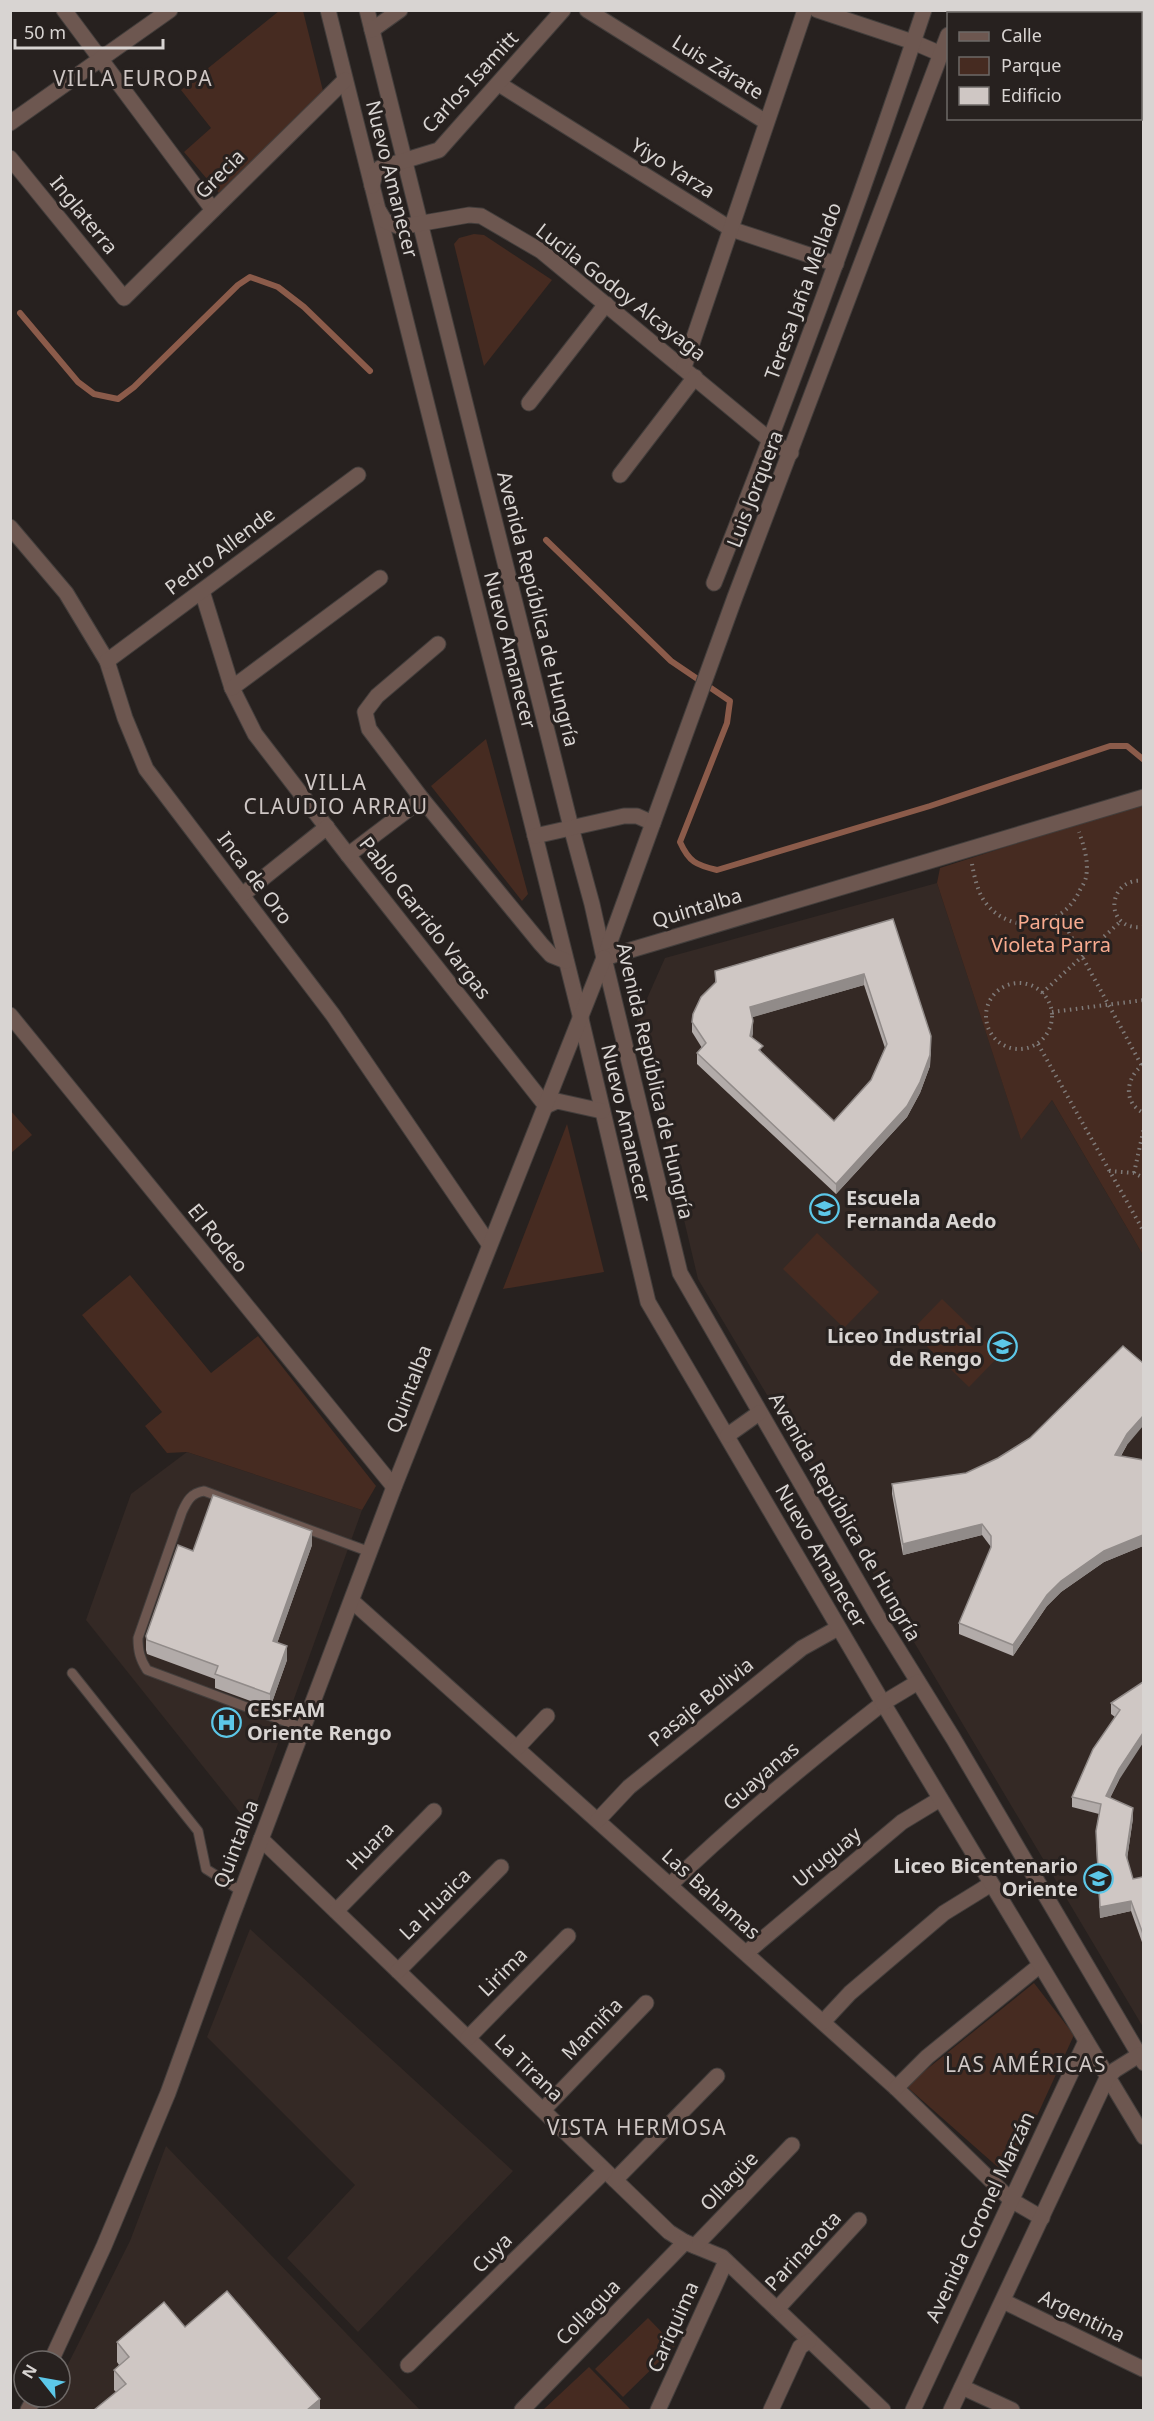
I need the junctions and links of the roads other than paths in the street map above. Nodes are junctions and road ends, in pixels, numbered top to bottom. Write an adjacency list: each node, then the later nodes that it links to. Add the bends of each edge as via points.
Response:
1 (64, 10): 15 (street)
2 (170, 10): 15 (street)
3 (328, 10): 16 (street, Nuevo Amanecer)
4 (367, 10): 11 (street, Avenida República de Hungría)
5 (400, 10): 11 (street)
6 (563, 10): 17 (street, Carlos Isamitt)
7 (587, 10): 18 (street, Luis Zárate)
8 (806, 10): 18 (street)
9 (817, 10): 13 (street)
10 (924, 10): 13 (street, Teresa Jaña Mellado)
11 (372, 30): 21 (street, Avenida República de Hungría)
12 (947, 38): 14 (street, Luis Jorquera)
13 (913, 42): 14 (street); 27 (street, Teresa Jaña Mellado)
14 (941, 54): 33 (street, Luis Jorquera)
15 (100, 60): 19 (street); 24 (street)
16 (345, 80): 22 (street, Nuevo Amanecer); 24 (street, Grecia)
17 (499, 84): 21 (street, Carlos Isamitt, via 439,150); 26 (street, Yiyo Yarza)
18 (766, 122): 26 (street)
19 (10, 123)
20 (10, 158): 28 (street, Inglaterra)
21 (404, 160): 22 (street, Carlos Isamitt, via 380,168); 25 (street, Avenida República de Hungría)
22 (372, 186): 23 (street, Nuevo Amanecer)
23 (378, 209): 25 (street, Lucila Godoy Alcayaga, via 393,226); 48 (street, Nuevo Amanecer)
24 (213, 210): 28 (street, Grecia)
25 (421, 225): 29 (street, Lucila Godoy Alcayaga, via 481,216 541,251); 47 (street, Avenida República de Hungría)
26 (731, 229): 27 (street, Yiyo Yarza); 30 (street)
27 (836, 264): 32 (street, Teresa Jaña Mellado)
28 (124, 298)
29 (606, 304): 30 (street, Lucila Godoy Alcayaga); 31 (street)
30 (689, 372): 32 (street, Lucila Godoy Alcayaga); 35 (street)
31 (529, 403)
32 (771, 441): 33 (street, Lucila Godoy Alcayaga); 38 (street, Teresa Jaña Mellado)
33 (791, 453): 45 (street, Luis Jorquera)
34 (358, 475): 39 (street, Pedro Allende)
35 (620, 475)
36 (10, 527): 41 (street, Inca de Oro, via 66,593)
37 (380, 578): 42 (street)
38 (714, 583)
39 (202, 591): 41 (street, Pedro Allende); 42 (street, Pablo Garrido Vargas)
40 (438, 644): 44 (street, via 377,696 365,712 369,729)
41 (107, 661): 50 (street, Inca de Oro, via 146,769)
42 (232, 688): 46 (street, Pablo Garrido Vargas, via 255,734)
43 (1143, 797): 51 (street, Quintalba)
44 (422, 799): 49 (street); 52 (street, via 541,944 551,955)
45 (653, 823): 47 (street, via 637,816 624,816); 51 (street, Luis Jorquera)
46 (327, 827): 49 (street, Pablo Garrido Vargas); 50 (street)
47 (571, 827): 48 (street); 51 (street, Avenida República de Hungría)
48 (534, 836): 52 (street, Nuevo Amanecer)
49 (348, 855): 55 (street, Pablo Garrido Vargas)
50 (242, 895): 57 (street, Inca de Oro, via 333,1015)
51 (604, 958): 54 (street, Quintalba); 58 (street, Avenida República de Hungría, via 680,1273)
52 (566, 961): 54 (street, Nuevo Amanecer)
53 (10, 1015): 60 (street, El Rodeo)
54 (581, 1019): 55 (street, Quintalba); 56 (street, Nuevo Amanecer)
55 (546, 1106): 56 (street, via 557,1101); 57 (street, Quintalba)
56 (602, 1111): 59 (street, Nuevo Amanecer, via 648,1302)
57 (489, 1244): 60 (street, Quintalba)
58 (759, 1413): 59 (street); 65 (street, Avenida República de Hungría)
59 (728, 1435): 63 (street, Nuevo Amanecer)
60 (394, 1487): 61 (street, Quintalba)
61 (370, 1552): 62 (street, Quintalba); 68 (lane, via 204,1491 195,1492 182,1512 138,1638 141,1660 147,1670)
62 (352, 1600): 68 (street, Quintalba); 69 (street, Las Bahamas)
63 (838, 1628): 66 (street, Nuevo Amanecer); 72 (street, Pasaje Bolivia, via 793,1654 629,1787)
64 (72, 1672): 77 (lane, via 198,1831 206,1869)
65 (918, 1682): 66 (street, Guayanas); 87 (street, Avenida República de Hungría)
66 (883, 1703): 70 (street, Nuevo Amanecer); 76 (street, Guayanas)
67 (547, 1716): 69 (street)
68 (303, 1728): 73 (street, Quintalba)
69 (517, 1748): 72 (street, Las Bahamas)
70 (940, 1799): 75 (street, Nuevo Amanecer); 80 (street, Uruguay, via 902,1822)
71 (434, 1811): 78 (street, Huara)
72 (598, 1820): 76 (street, Las Bahamas)
73 (261, 1839): 77 (street, Quintalba); 78 (street, La Tirana)
74 (501, 1867): 82 (street, La Huaica)
75 (991, 1884): 81 (street, Nuevo Amanecer); 84 (street, via 944,1913 850,1993)
76 (670, 1885): 80 (street, Las Bahamas)
77 (241, 1891): 103 (street, Quintalba, via 168,2093)
78 (336, 1911): 82 (street, La Tirana)
79 (568, 1936): 85 (street, Lirima)
80 (746, 1953): 84 (street, Las Bahamas)
81 (1040, 1966): 86 (street, Nuevo Amanecer); 90 (street, via 927,2056)
82 (398, 1971): 85 (street, La Tirana)
83 (646, 2003): 91 (street, Mamiña)
84 (823, 2022): 90 (street, Las Bahamas)
85 (468, 2038): 91 (street, La Tirana)
86 (1086, 2041): 89 (street, Nuevo Amanecer); 95 (street, Avenida Coronel Marzán)
87 (1141, 2059): 89 (street, via 1115,2070)
88 (717, 2076): 94 (street, Cuya)
89 (1107, 2078): 92 (street, Nuevo Amanecer); 96 (street)
90 (897, 2088): 95 (street, Las Bahamas)
91 (543, 2110): 94 (street, La Tirana)
92 (1143, 2137)
93 (792, 2145): 98 (street, Ollagüe)
94 (610, 2176): 98 (street, La Tirana, via 669,2232); 104 (street, Cuya)
95 (1011, 2200): 96 (street, Las Bahamas); 111 (street, Avenida Coronel Marzán)
96 (1042, 2218): 100 (street)
97 (859, 2220): 101 (street, Parinacota)
98 (690, 2244): 99 (street, La Tirana, via 714,2252); 107 (street, Collagua)
99 (726, 2261): 101 (street, La Tirana); 108 (street, Cariquima)
100 (1003, 2301): 105 (street, Argentina); 106 (street)
101 (777, 2309): 102 (street, La Tirana)
102 (809, 2341): 109 (street, via 800,2347); 110 (street, La Tirana)
103 (57, 2349)
104 (408, 2366)
105 (1143, 2369)
106 (962, 2387): 112 (street); 113 (street)
107 (522, 2410)
108 (658, 2410)
109 (771, 2410)
110 (882, 2410)
111 (913, 2410)
112 (951, 2410)
113 (1011, 2410)

